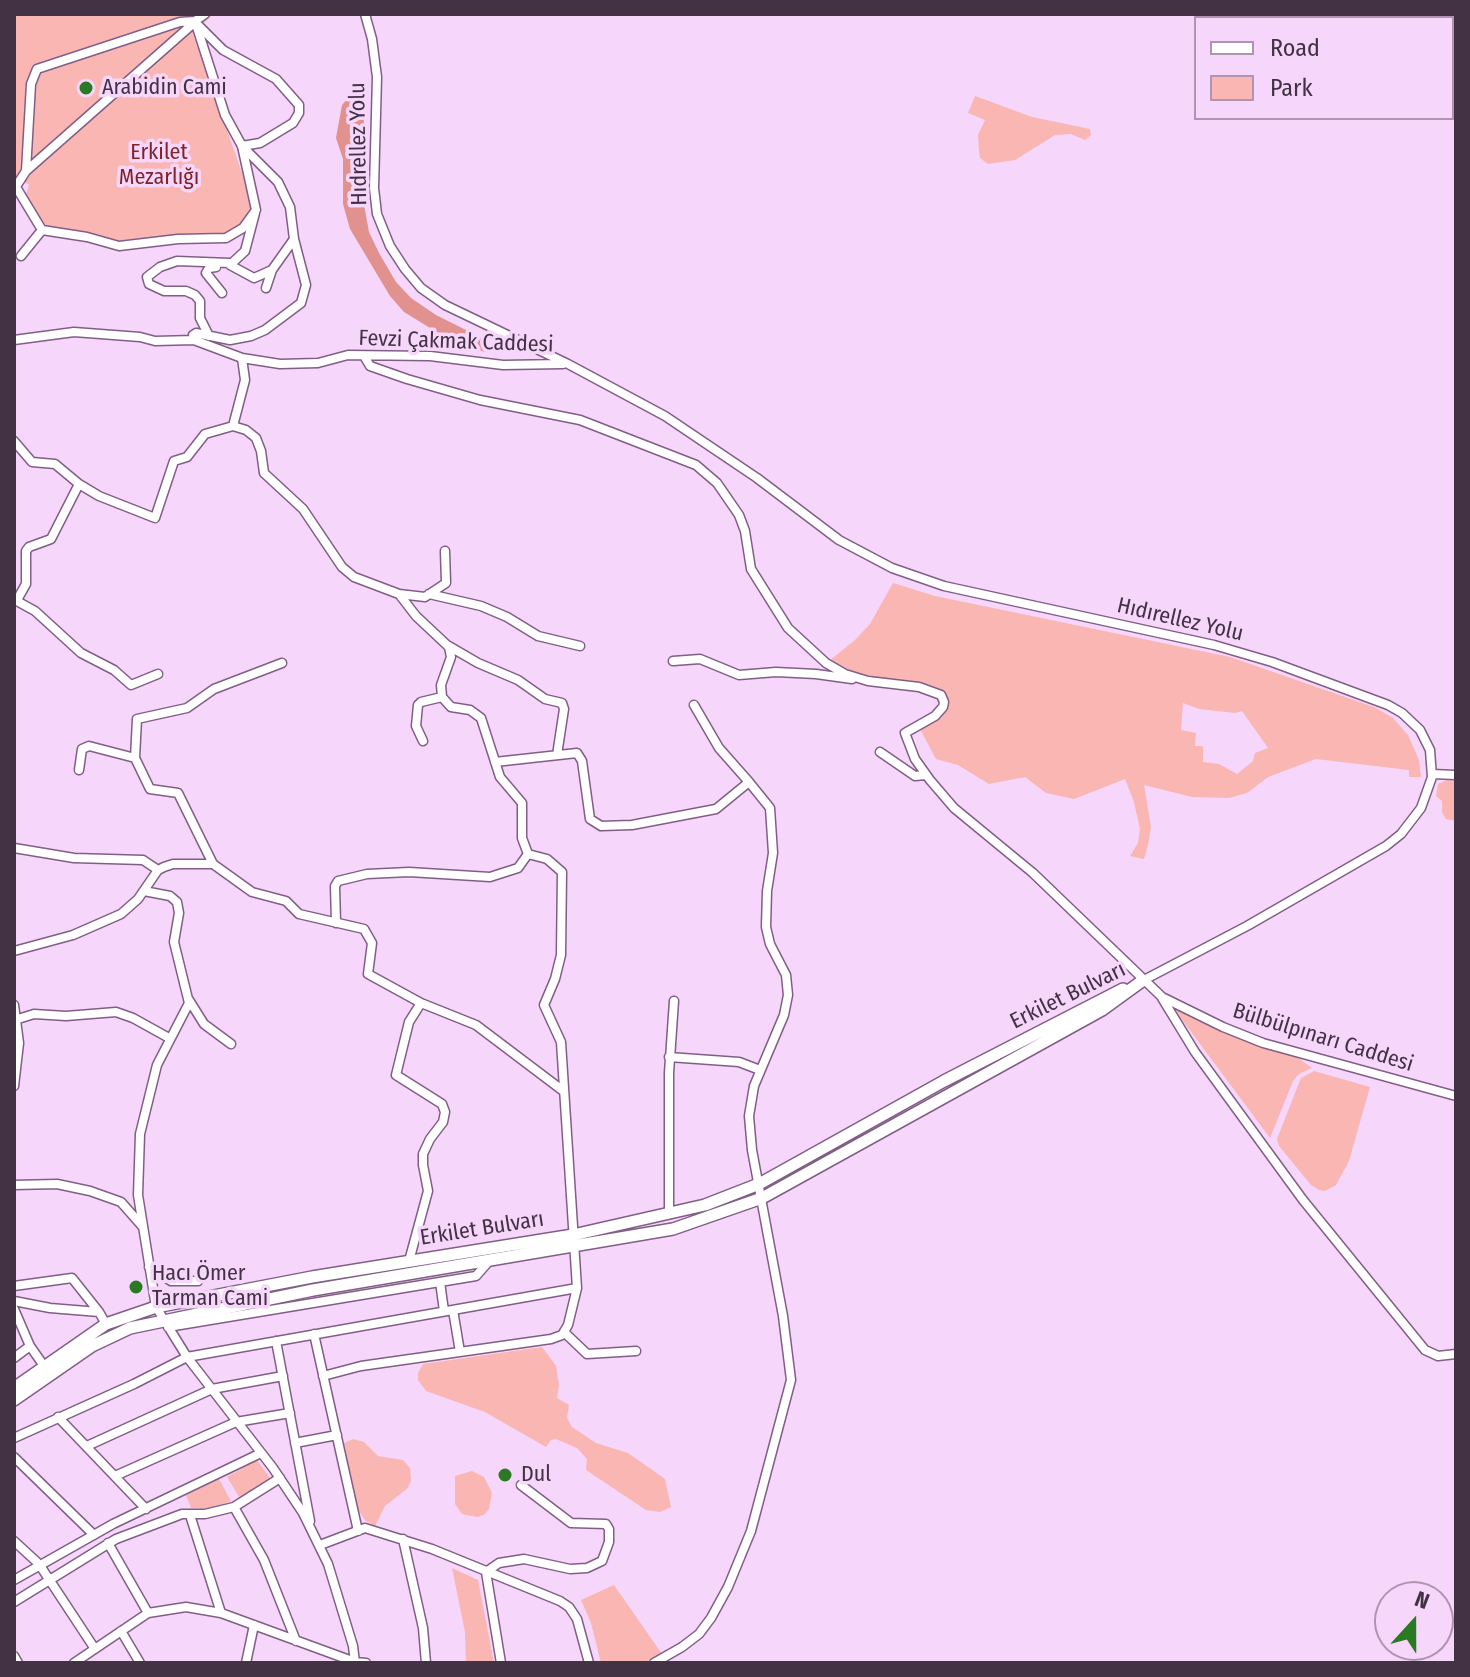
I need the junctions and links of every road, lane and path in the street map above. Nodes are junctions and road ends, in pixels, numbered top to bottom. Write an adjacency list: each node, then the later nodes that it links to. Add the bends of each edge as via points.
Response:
1 (205, 14): 3 (street)
2 (365, 14): 20 (street, Hıdrellez Yolu, via 377,77 376,206 395,254 415,282 445,305)
3 (195, 21): 4 (street, via 225,115); 4 (street, via 223,50 276,79 299,105 293,123 260,143); 5 (street); 5 (street, via 37,69 31,84)
4 (242, 146): 7 (street); 9 (street, via 285,192)
5 (26, 171): 6 (street)
6 (15, 188): 8 (street)
7 (255, 213): 8 (street, via 240,231 217,239 114,246); 11 (street, via 245,251)
8 (42, 230): 10 (street)
9 (294, 239): 12 (street); 15 (street, via 306,285 301,303 251,336)
10 (21, 256)
11 (230, 265): 12 (street, via 254,278); 14 (street, via 207,271); 15 (street, via 177,261 147,277 149,284 164,291 195,295)
12 (272, 270): 13 (street)
13 (266, 288)
14 (222, 293)
15 (209, 336): 17 (street, via 195,333)
16 (14, 340): 17 (street, Fevzi Çakmak Caddesi, via 74,332)
17 (194, 340): 19 (street, Fevzi Çakmak Caddesi)
18 (364, 356): 19 (street, Fevzi Çakmak Caddesi, via 301,364); 20 (street, Fevzi Çakmak Caddesi); 33 (street, via 370,366 407,379 580,420 696,465 717,483 739,515 750,565 783,622 826,663)
19 (242, 358): 21 (street, via 245,380)
20 (568, 364): 42 (street, Hıdırellez Yolu, via 680,426 875,561 944,586 1214,645 1324,680 1409,719 1429,746)
21 (233, 426): 23 (street, via 205,434 187,457 174,461 155,518); 25 (street, via 256,438 264,473 303,509 342,567)
22 (14, 441): 23 (street, via 32,462 55,464)
23 (79, 484): 27 (street, via 51,539 26,551 26,584)
24 (445, 551): 26 (street, via 446,583)
25 (399, 594): 26 (street); 28 (street)
26 (429, 594): 29 (street, via 481,606 538,636)
27 (16, 600): 32 (street, via 131,685)
28 (446, 645): 34 (street, via 451,657); 38 (street, via 545,699 562,703)
29 (580, 646)
30 (673, 661): 33 (street, via 700,659 739,675 776,672)
31 (282, 663): 39 (street, via 214,689 187,708 137,719)
32 (158, 674)
33 (860, 679): 43 (street, via 919,687 943,697 935,716 905,733)
34 (442, 697): 36 (street, via 418,705 416,726); 40 (street, via 451,707 481,718)
35 (694, 705): 45 (street, via 719,748)
36 (423, 741)
37 (880, 752): 43 (street, via 915,776)
38 (557, 755): 40 (street); 45 (street, via 581,756 590,819 601,826 716,809)
39 (135, 758): 41 (street, via 89,746 82,749); 48 (street, via 150,789 178,793)
40 (495, 762): 47 (street, via 502,782 522,803 522,838)
41 (79, 770)
42 (1432, 774): 44 (street); 53 (street, via 1421,808 1391,842)
43 (926, 775): 53 (street, Bülbülpınarı Caddesi, via 954,808 1041,880)
44 (1456, 775)
45 (749, 782): 63 (street, via 770,808 773,853 766,927 788,989 784,1015)
46 (14, 848): 49 (street, via 74,858 143,860)
47 (528, 854): 51 (street, via 518,868 490,877 409,872 338,881); 65 (street, via 547,859 562,872 561,955 544,1005 561,1042)
48 (213, 864): 49 (street, via 173,864); 51 (street, via 252,892)
49 (158, 870): 50 (street)
50 (144, 891): 52 (street, via 127,909 100,924); 55 (street, via 177,902 174,942)
51 (336, 923): 57 (street, via 364,929 370,936 368,974)
52 (14, 951)
53 (1142, 981): 54 (street, Bülbülpınarı Caddesi); 67 (main road, Erkilet Bulvarı, via 944,1081); 69 (main road, Erkilet Bulvarı, via 1102,1010)
54 (1162, 997): 66 (street, Bülbülpınarı Caddesi, via 1263,1043); 93 (street, via 1195,1052 1303,1200 1425,1350 1438,1356)
55 (189, 1000): 60 (street); 61 (street, via 204,1024)
56 (674, 1001): 62 (street)
57 (421, 1003): 65 (street, via 485,1031); 74 (street, via 409,1022 396,1075 442,1104 445,1112 423,1154 428,1191)
58 (14, 1005): 59 (street)
59 (18, 1019): 60 (street, via 116,1012); 64 (street)
60 (169, 1038): 71 (street, via 153,1077 140,1134)
61 (231, 1044)
62 (669, 1057): 63 (street, via 739,1062); 70 (street)
63 (760, 1070): 67 (street, via 749,1116)
64 (14, 1086)
65 (562, 1090): 72 (street)
66 (1456, 1096)
67 (759, 1184): 69 (street); 70 (main road, Erkilet Bulvarı)
68 (14, 1185): 71 (street, via 57,1184 90,1191 121,1202)
69 (762, 1198): 72 (main road, Erkilet Bulvarı, via 673,1229); 146 (street, via 791,1367 790,1388 751,1531 728,1587 699,1634)
70 (669, 1214): 72 (main road, Erkilet Bulvarı)
71 (143, 1227): 75 (street)
72 (574, 1241): 73 (main road, Erkilet Bulvarı); 74 (main road, Erkilet Bulvarı); 79 (street)
73 (490, 1260): 77 (street, via 476,1276); 86 (main road, Erkilet Bulvarı, via 313,1290)
74 (409, 1261): 81 (main road, Erkilet Bulvarı)
75 (149, 1267): 76 (street, via 171,1281); 81 (street)
76 (198, 1281)
77 (440, 1282): 83 (street); 86 (street)
78 (14, 1286): 84 (street, via 72,1278)
79 (577, 1288): 83 (street); 87 (street)
80 (14, 1301): 84 (street)
81 (156, 1307): 85 (main road, Erkilet Bulvarı); 86 (street)
82 (14, 1309): 90 (street)
83 (449, 1310): 88 (street); 92 (street)
84 (99, 1312): 85 (street)
85 (106, 1324): 96 (main road, Erkilet Bulvarı)
86 (165, 1324): 94 (street); 101 (main road, Erkilet Bulvarı, via 130,1328 92,1346)
87 (564, 1332): 91 (street, via 590,1355); 92 (street, via 551,1339)
88 (314, 1334): 89 (street); 98 (street)
89 (276, 1341): 94 (street); 97 (street)
90 (30, 1346): 95 (street); 96 (street)
91 (636, 1351)
92 (460, 1352): 98 (street)
93 (1456, 1354)
94 (187, 1357): 100 (street); 103 (street)
95 (14, 1358)
96 (44, 1366): 99 (main road, Erkilet Bulvarı)
97 (283, 1376): 100 (street); 102 (street)
98 (323, 1376): 105 (street)
99 (14, 1388)
100 (212, 1389): 104 (street); 108 (street)
101 (14, 1400)
102 (290, 1413): 104 (street); 107 (street)
103 (58, 1417): 106 (street); 108 (street)
104 (236, 1422): 109 (street); 111 (street)
105 (337, 1435): 107 (street); 119 (street)
106 (14, 1438)
107 (295, 1443): 118 (street)
108 (87, 1446): 111 (street)
109 (261, 1453): 112 (street); 115 (street)
110 (14, 1457): 120 (street)
111 (115, 1476): 115 (street)
112 (280, 1478): 114 (street); 118 (street)
113 (521, 1485): 126 (street, via 571,1523 606,1524 607,1552 600,1563 584,1569 524,1559 499,1563)
114 (234, 1507): 116 (street); 134 (street, via 264,1560)
115 (143, 1510): 117 (street); 120 (street)
116 (190, 1515): 117 (street); 131 (street)
117 (147, 1527): 123 (street)
118 (312, 1529): 124 (street)
119 (358, 1531): 121 (street, via 365,1528); 124 (street)
120 (94, 1535): 125 (street)
121 (403, 1539): 126 (street); 143 (street)
122 (14, 1541): 125 (street)
123 (108, 1543): 127 (street); 130 (street)
124 (320, 1545): 137 (street)
125 (39, 1564): 127 (street); 128 (street)
126 (486, 1572): 144 (street); 145 (street, via 569,1607 579,1623)
127 (49, 1579): 129 (street); 135 (street)
128 (14, 1580)
129 (14, 1602)
130 (148, 1613): 131 (street, via 186,1607); 133 (street)
131 (221, 1613): 132 (street)
132 (254, 1625): 134 (street); 141 (street)
133 (121, 1631): 135 (street); 140 (street)
134 (296, 1641): 137 (street)
135 (95, 1649): 139 (street)
136 (14, 1656): 138 (street)
137 (355, 1662): 142 (street)
138 (18, 1663)
139 (74, 1663)
140 (140, 1663)
141 (246, 1663)
142 (366, 1663)
143 (426, 1663)
144 (501, 1663)
145 (589, 1663)
146 (654, 1663)

